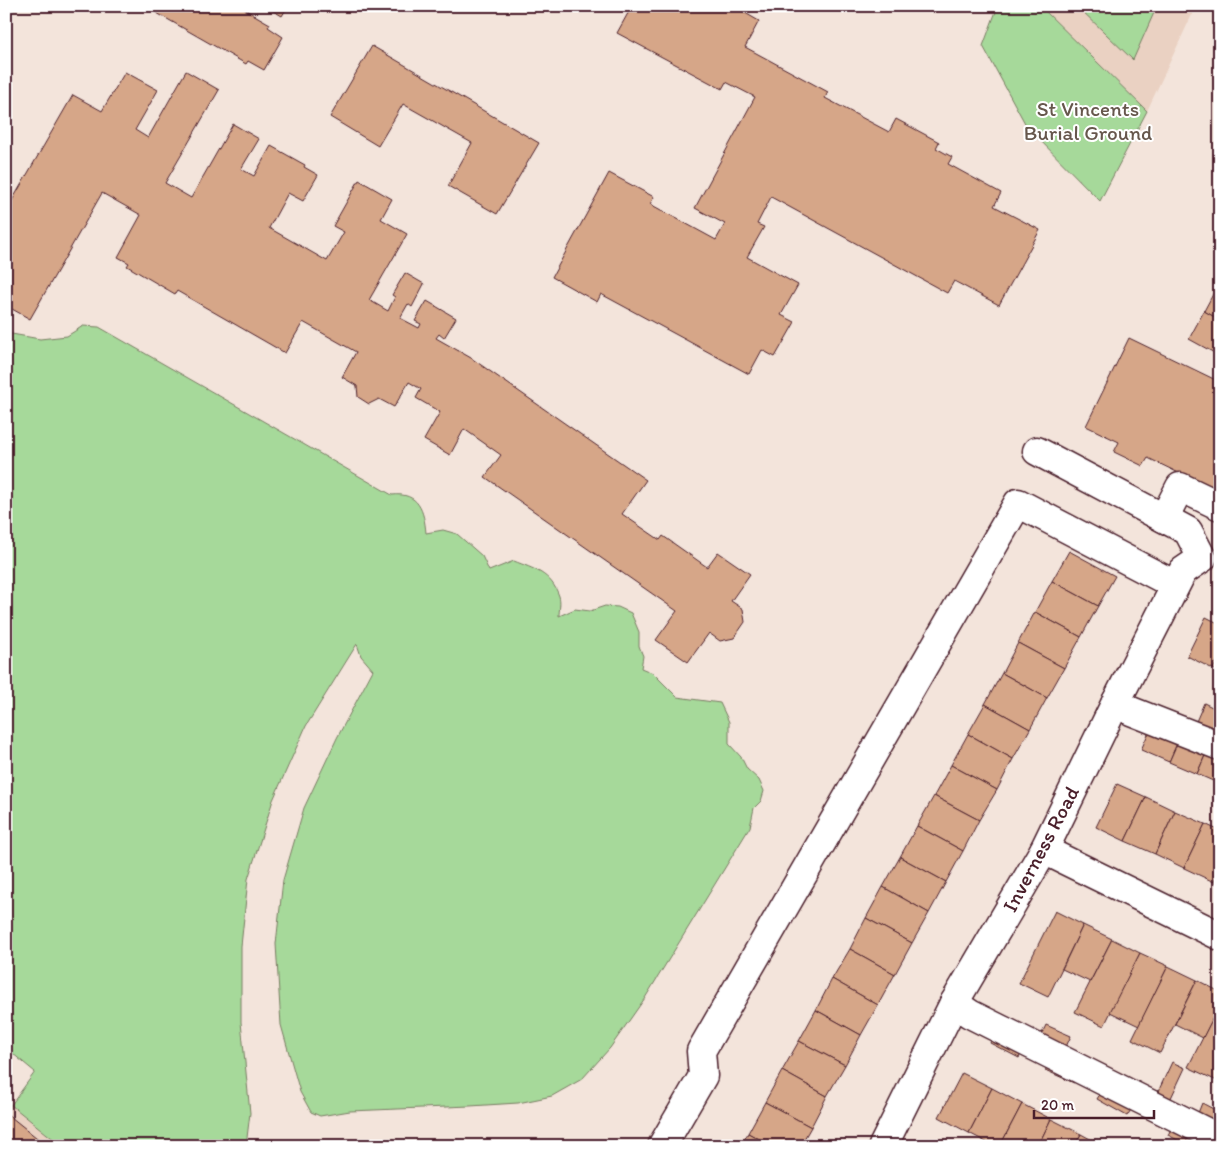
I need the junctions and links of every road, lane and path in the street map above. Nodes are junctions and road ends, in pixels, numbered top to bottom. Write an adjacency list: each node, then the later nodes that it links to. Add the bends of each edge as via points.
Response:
1 (1037, 451): 3 (street)
2 (1220, 506): 3 (street, via 1180,487)
3 (1164, 518): 4 (street, via 1188,531)
4 (1211, 561): 5 (street, Inverness Road, via 1183,571)
5 (1175, 585): 6 (street, Inverness Road); 12 (street, via 1018,503 702,1051 703,1076)
6 (1116, 702): 7 (street); 8 (street, Inverness Road)
7 (1220, 746)
8 (1044, 850): 9 (street); 10 (street, Inverness Road)
9 (1220, 936)
10 (954, 1003): 11 (street, via 970,1014); 13 (street, Inverness Road)
11 (1220, 1139)
12 (662, 1146)
13 (883, 1146)

